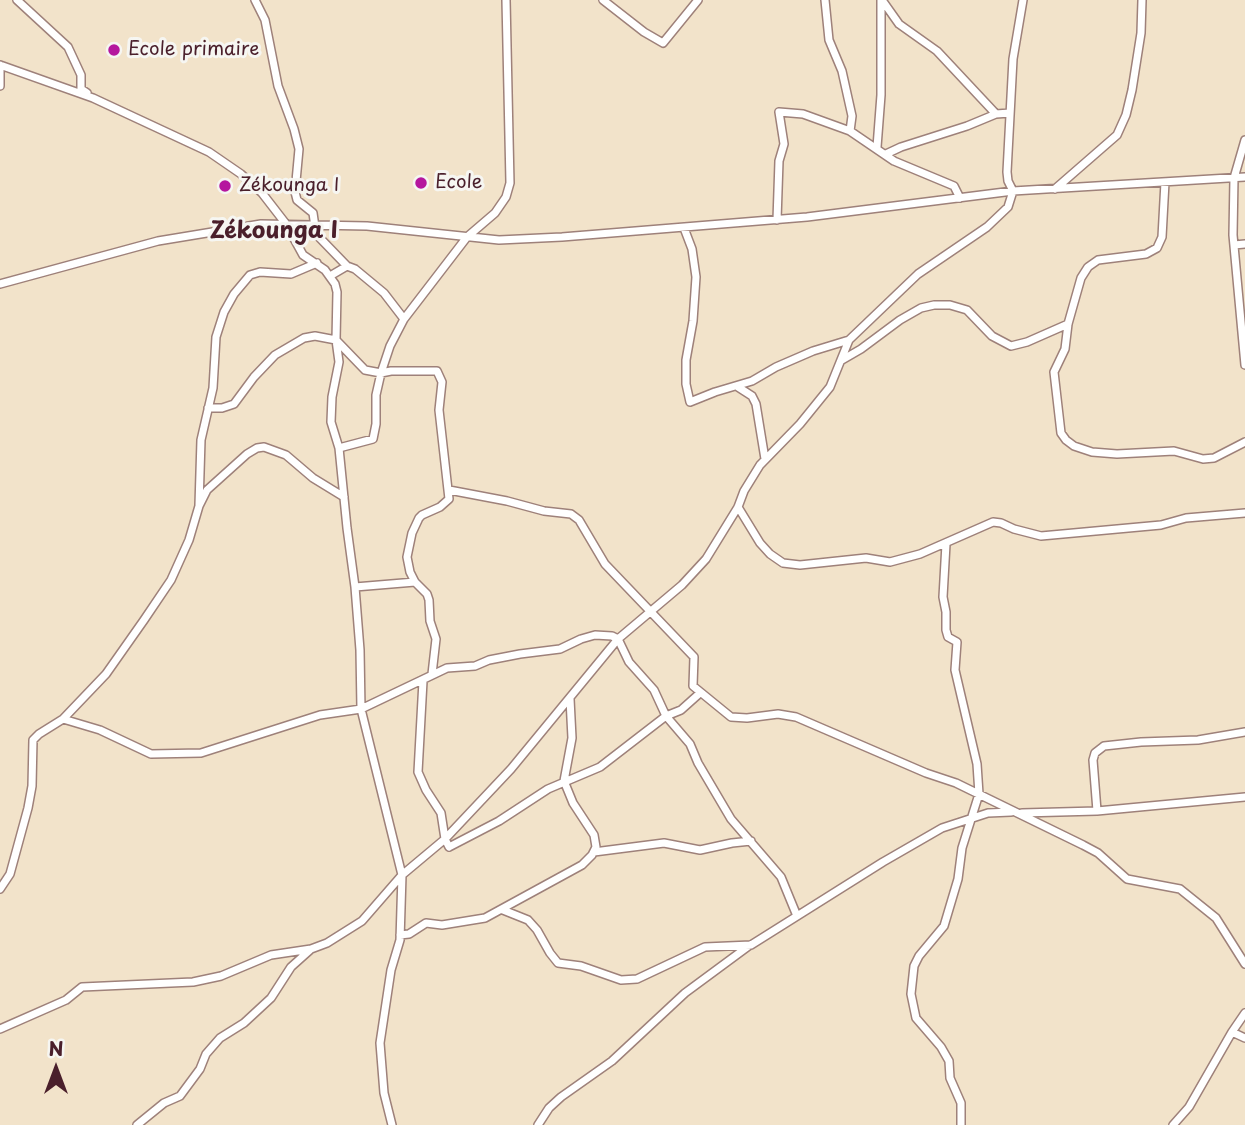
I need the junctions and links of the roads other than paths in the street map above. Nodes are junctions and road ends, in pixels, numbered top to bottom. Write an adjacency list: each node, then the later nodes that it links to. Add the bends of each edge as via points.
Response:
1 (18, 0): 12 (street, via 68,47 81,75 81,89)
2 (255, 0): 27 (street, via 265,20 278,86 299,149 296,197 313,213)
3 (506, 0): 29 (street, via 510,183 495,213)
4 (603, 0): 8 (street, via 663,43)
5 (881, 0): 14 (street, via 899,24 937,51); 17 (street)
6 (1023, 0): 13 (street)
7 (1142, 0): 22 (street, via 1132,90 1122,125 1114,139)
8 (695, 1)
9 (827, 2): 15 (street, via 829,40 842,71 852,116)
10 (0, 65): 11 (street); 12 (street)
11 (0, 86)
12 (93, 97): 26 (street, via 209,152 262,193)
13 (1010, 113): 14 (street); 23 (street, via 1007,172)
14 (996, 114): 18 (street)
15 (850, 131): 17 (street); 25 (street, via 803,114 779,112 784,144 779,161)
16 (1245, 140): 20 (street)
17 (877, 147): 18 (street)
18 (886, 154): 24 (street, via 954,186)
19 (1245, 177): 20 (street)
20 (1234, 178): 21 (street); 31 (street)
21 (1165, 181): 22 (street); 37 (street, via 1162,237 1157,248 1146,254 1098,260 1088,267)
22 (1055, 189): 23 (street)
23 (1013, 191): 24 (street); 39 (street, via 998,219 918,274)
24 (960, 198): 25 (street)
25 (778, 220): 28 (street)
26 (286, 224): 27 (street); 32 (street, via 303,254); 35 (street, via 158,241)
27 (313, 224): 29 (street); 33 (street, via 316,234)
28 (684, 228): 29 (street, via 499,240); 43 (street, via 696,277 687,360 690,402)
29 (467, 237): 36 (street)
30 (1245, 244): 31 (street)
31 (1234, 245): 41 (street)
32 (317, 263): 34 (street); 44 (street, via 291,274 260,272 244,279 224,312 216,337)
33 (347, 266): 34 (street); 36 (street, via 384,293)
34 (330, 276): 38 (street, via 337,292)
35 (0, 284)
36 (404, 319): 42 (street)
37 (1069, 324): 40 (street, via 1011,345 992,336 967,310 950,305 921,307); 45 (street, via 1054,383 1061,433 1074,446 1117,454 1174,451 1208,459)
38 (336, 340): 42 (street, via 365,370); 44 (street, via 315,335 304,338 275,355 234,404); 46 (street, via 339,368 331,422)
39 (849, 340): 40 (street); 43 (street, via 813,351)
40 (841, 360): 47 (street, via 821,400)
41 (1245, 365)
42 (381, 373): 46 (street, via 373,439); 48 (street, via 437,371 442,382 439,410)
43 (737, 387): 47 (street, via 756,404)
44 (208, 408): 50 (street, via 201,440)
45 (1245, 442)
46 (339, 448): 49 (street)
47 (765, 459): 51 (street)
48 (449, 490): 54 (street, via 449,499 422,515 412,533 408,561); 56 (street, via 571,514 605,564)
49 (344, 497): 50 (street, via 286,455 257,448 219,477); 55 (street)
50 (199, 506): 64 (street, via 170,580 106,674)
51 (738, 507): 53 (street, via 760,543 783,564 866,558 890,562); 56 (street, via 706,559)
52 (1245, 513): 53 (street, via 1041,537 993,522)
53 (946, 544): 67 (street, via 946,630 948,638 957,642 957,679 977,764)
54 (415, 582): 55 (street); 58 (street, via 429,600 436,639)
55 (355, 587): 62 (street)
56 (652, 612): 57 (street); 60 (street, via 694,657 692,680)
57 (618, 639): 58 (street, via 595,635 560,649); 61 (street); 63 (street)
58 (432, 674): 59 (street)
59 (423, 681): 62 (street); 72 (street, via 418,772 441,813)
60 (700, 693): 63 (street); 67 (street, via 731,717 789,715)
61 (570, 699): 66 (street, via 572,738); 72 (street)
62 (361, 709): 64 (street, via 320,715 201,753 176,755 152,754); 75 (street)
63 (666, 716): 66 (street, via 600,767); 73 (street, via 690,744 720,803)
64 (63, 719): 76 (street, via 33,740 28,808 10,874)
65 (1245, 732): 69 (street, via 1104,746 1093,760)
66 (564, 781): 72 (street, via 454,846 449,847); 74 (street, via 594,835)
67 (979, 794): 70 (street); 71 (street)
68 (1245, 797): 69 (street)
69 (1097, 811): 70 (street)
70 (1016, 813): 71 (street); 82 (street, via 1098,853 1127,879 1180,889 1216,918)
71 (972, 817): 78 (street, via 914,843); 90 (street, via 944,926 914,966 911,994 916,1018 949,1062 950,1078 961,1103)
72 (445, 839): 75 (street)
73 (751, 841): 74 (street, via 700,850 664,843); 78 (street, via 781,877)
74 (594, 852): 77 (street, via 582,865)
75 (402, 875): 79 (street); 81 (street, via 362,921)
76 (0, 890)
77 (503, 910): 79 (street, via 478,920 426,923); 80 (street, via 528,920 558,964 581,966 621,980 636,979 705,947)
78 (797, 916): 80 (street)
79 (400, 935): 88 (street, via 380,1043)
80 (751, 945): 89 (street, via 685,993 612,1061 561,1097)
81 (311, 949): 84 (street, via 271,954 221,976 193,982 82,986 65,1000); 87 (street, via 291,967 271,998 220,1038 180,1096)
82 (1245, 964)
83 (1245, 1013): 85 (street)
84 (0, 1029)
85 (1232, 1032): 86 (street); 91 (street, via 1189,1107)
86 (1245, 1038)
87 (137, 1125)
88 (392, 1125)
89 (538, 1125)
90 (961, 1125)
91 (1173, 1125)

